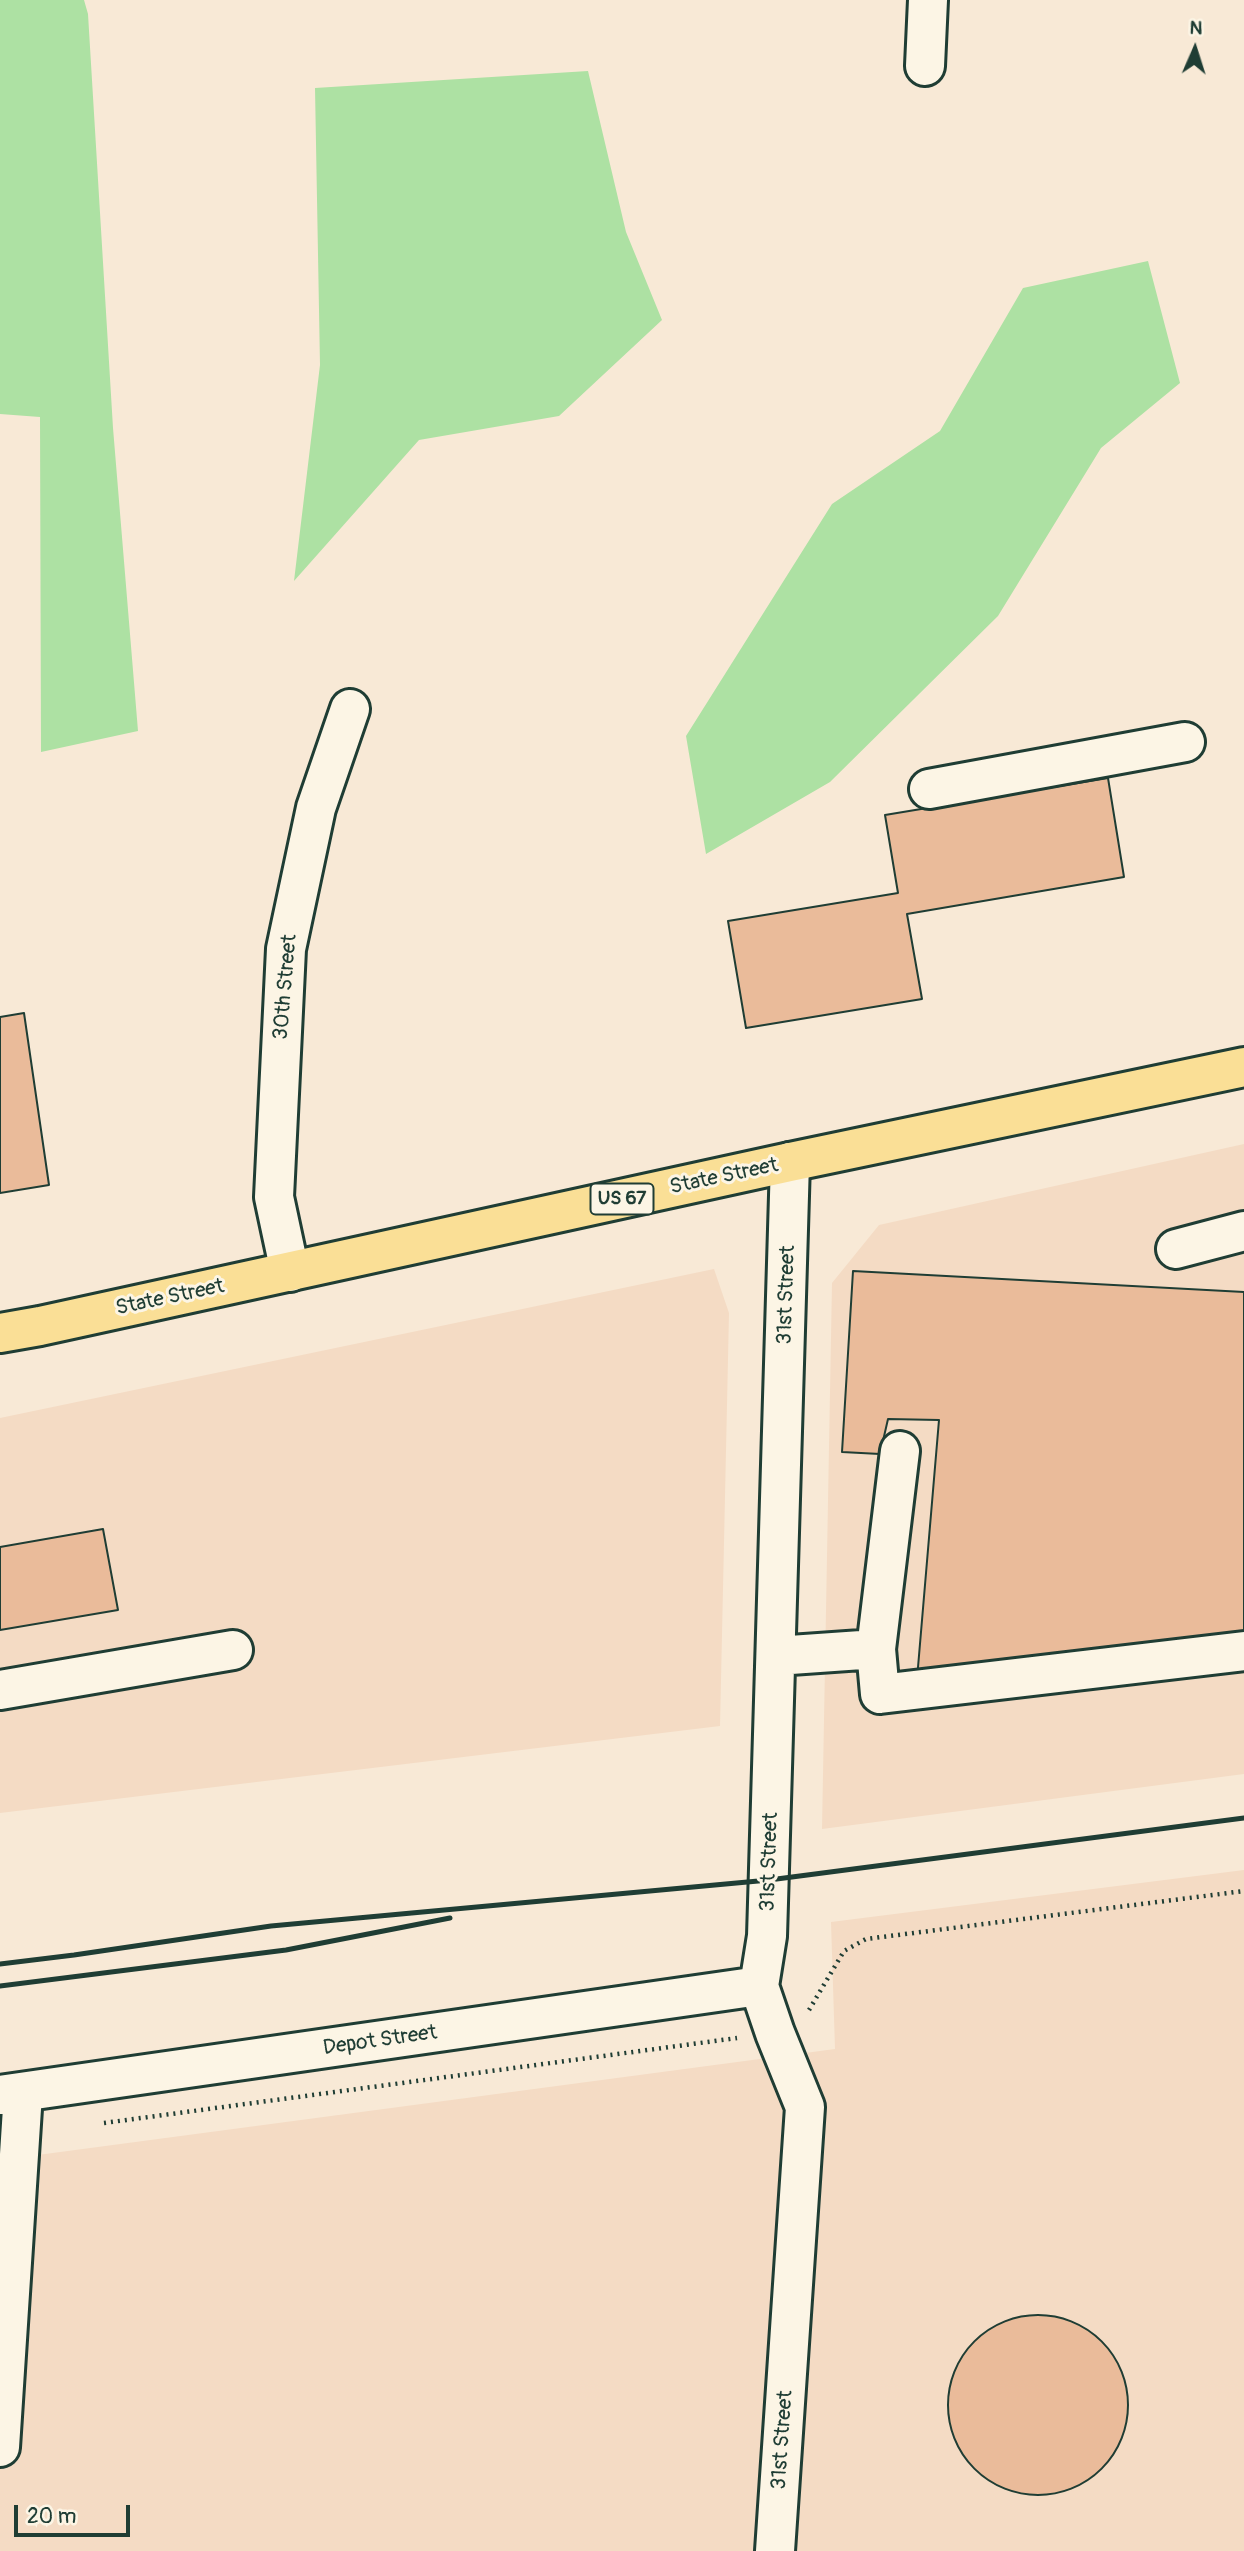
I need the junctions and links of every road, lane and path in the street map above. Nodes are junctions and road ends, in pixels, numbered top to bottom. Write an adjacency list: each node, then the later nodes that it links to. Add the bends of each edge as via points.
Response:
1 (928, 0): 2 (street)
2 (925, 66)
3 (350, 709): 10 (street, 30th Street, via 316,808 286,948 274,1197)
4 (1185, 742): 5 (street)
5 (929, 789)
6 (1244, 1067): 7 (main road, State Street / US 67)
7 (790, 1163): 10 (main road, State Street / US 67); 16 (street, 31st Street)
8 (1244, 1230): 9 (street)
9 (1176, 1249)
10 (290, 1272): 11 (main road, State Street / US 67)
11 (0, 1333)
12 (900, 1451): 13 (street)
13 (876, 1649): 15 (street, via 880,1694); 16 (street)
14 (233, 1650): 17 (street)
15 (1244, 1651)
16 (776, 1656): 18 (street, 31st Street, via 767,1936)
17 (0, 1690)
18 (759, 1986): 19 (street, Depot Street); 21 (street, 31st Street, via 805,2107)
19 (11, 2094): 20 (street)
20 (0, 2446)
21 (775, 2551)

